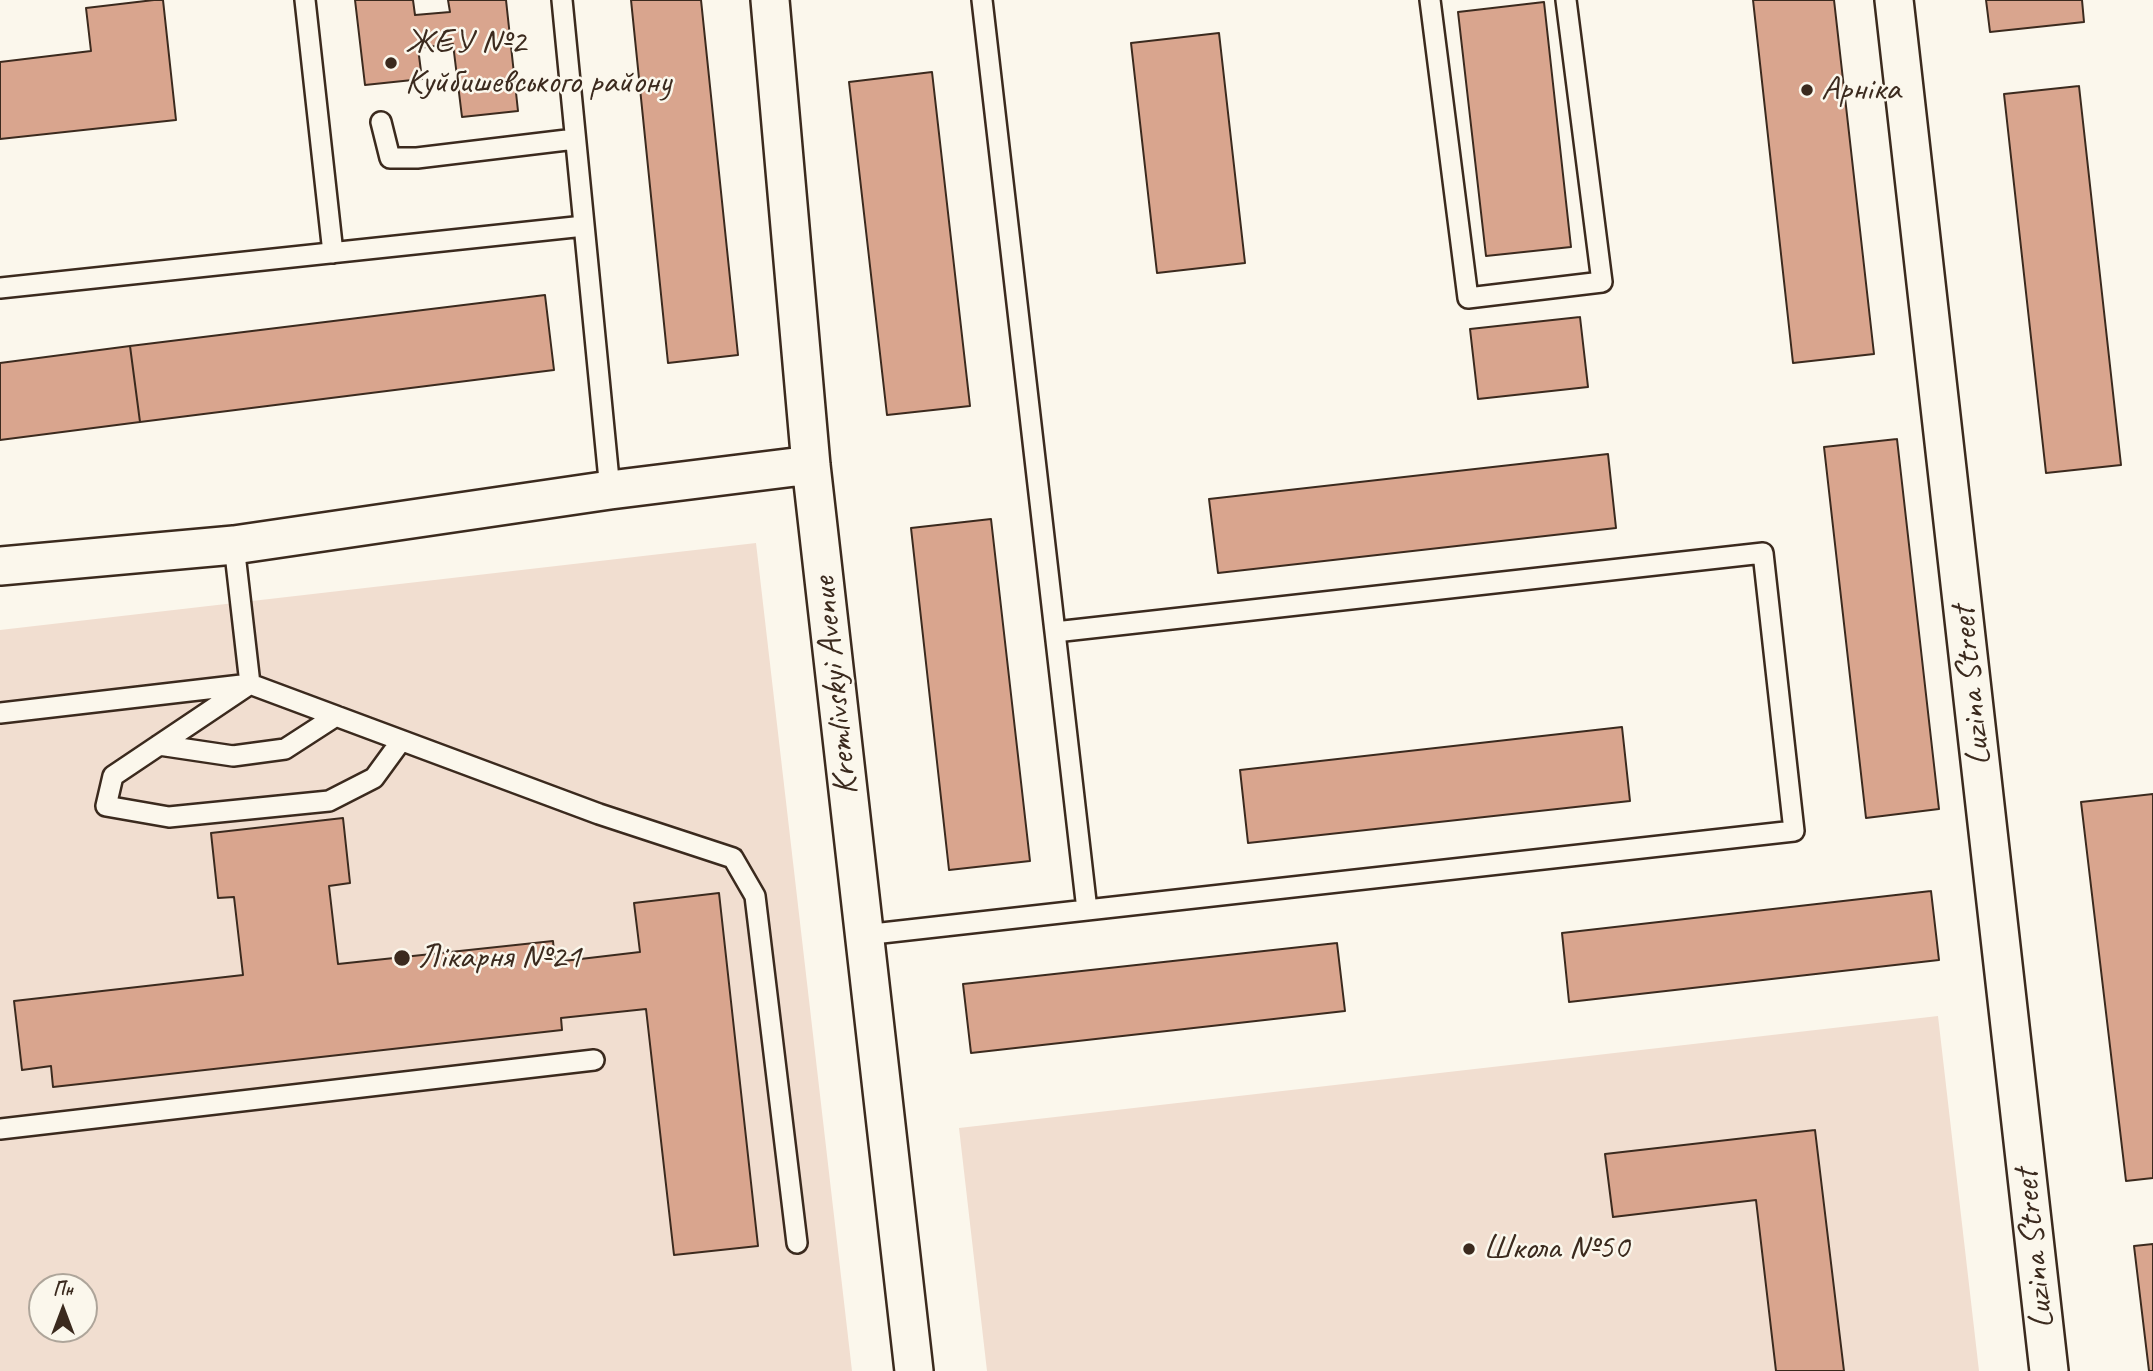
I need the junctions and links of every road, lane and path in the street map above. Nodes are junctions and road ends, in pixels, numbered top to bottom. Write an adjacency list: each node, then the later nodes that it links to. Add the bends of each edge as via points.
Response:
1 (305, 0): 11 (lane)
2 (562, 0): 9 (lane)
3 (770, 0): 13 (street, Kremlivskyi Avenue)
4 (982, 0): 17 (lane)
5 (1430, 0): 6 (lane, via 1468,298 1602,282)
6 (1566, 0)
7 (1894, 0): 29 (street, Luzina Street)
8 (381, 122): 9 (lane, via 390,158)
9 (575, 139): 10 (lane)
10 (584, 226): 11 (lane); 14 (lane)
11 (333, 253): 12 (lane)
12 (0, 288)
13 (811, 464): 14 (street); 24 (street, Kremlivskyi Avenue)
14 (610, 490): 15 (street)
15 (234, 545): 16 (street); 18 (lane)
16 (0, 566)
17 (1055, 632): 23 (lane); 23 (lane, via 1763,553 1794,831)
18 (250, 684): 19 (lane); 20 (lane); 22 (lane)
19 (0, 713)
20 (336, 716): 21 (lane); 22 (lane, via 285,749 233,756)
21 (401, 741): 22 (lane, via 374,778 328,801 169,817 106,806 113,776); 27 (lane, via 733,858 755,896)
22 (159, 745)
23 (1087, 911): 24 (lane)
24 (864, 935): 28 (street, Kremlivskyi Avenue)
25 (594, 1060): 26 (lane)
26 (0, 1129)
27 (797, 1243)
28 (914, 1371)
29 (2049, 1371)

